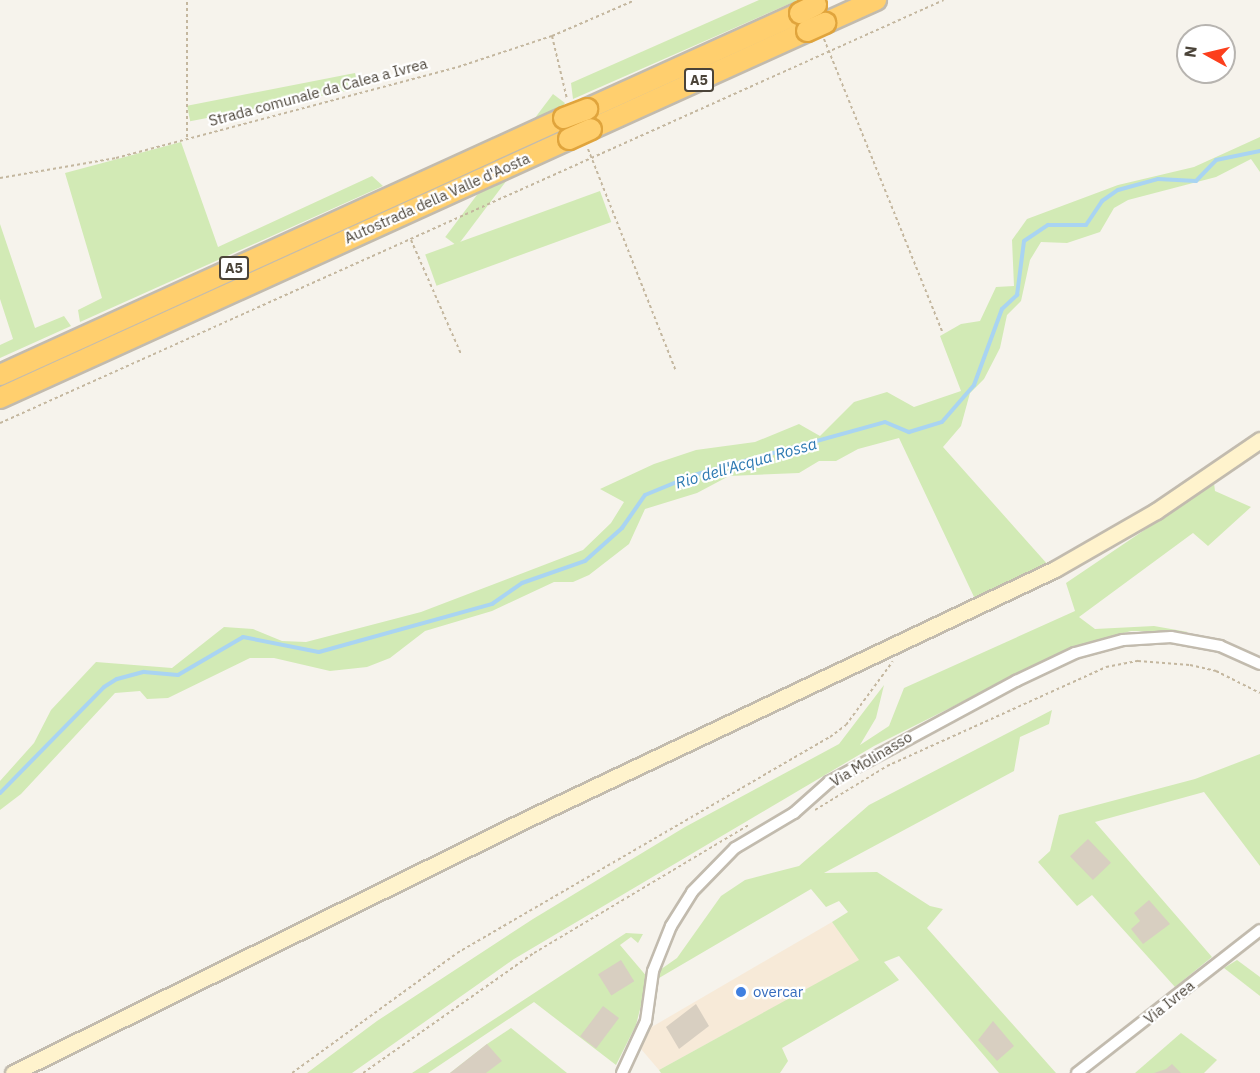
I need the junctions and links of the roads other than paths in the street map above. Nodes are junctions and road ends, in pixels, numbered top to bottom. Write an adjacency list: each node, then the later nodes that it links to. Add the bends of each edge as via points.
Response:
1 (876, 0): 2 (highway, Autostrada della Valle d'Aosta / A5)
2 (815, 14): 3 (highway, Autostrada della Valle d'Aosta / A5, bridge, via 564,118); 4 (highway, Autostrada della Valle d'Aosta / A5, bridge, via 591,129)
3 (0, 375)
4 (0, 398)
5 (1260, 440): 8 (main road, via 1156,511 1055,569 899,639)
6 (1260, 664): 9 (street, Via Molinasso, via 1210,644 1171,637 1123,640 1075,653 829,783 794,813 735,848 692,892 671,926 653,971 646,1021)
7 (1260, 930): 10 (street, Via Ivrea)
8 (13, 1073)
9 (621, 1073)
10 (1077, 1073)

